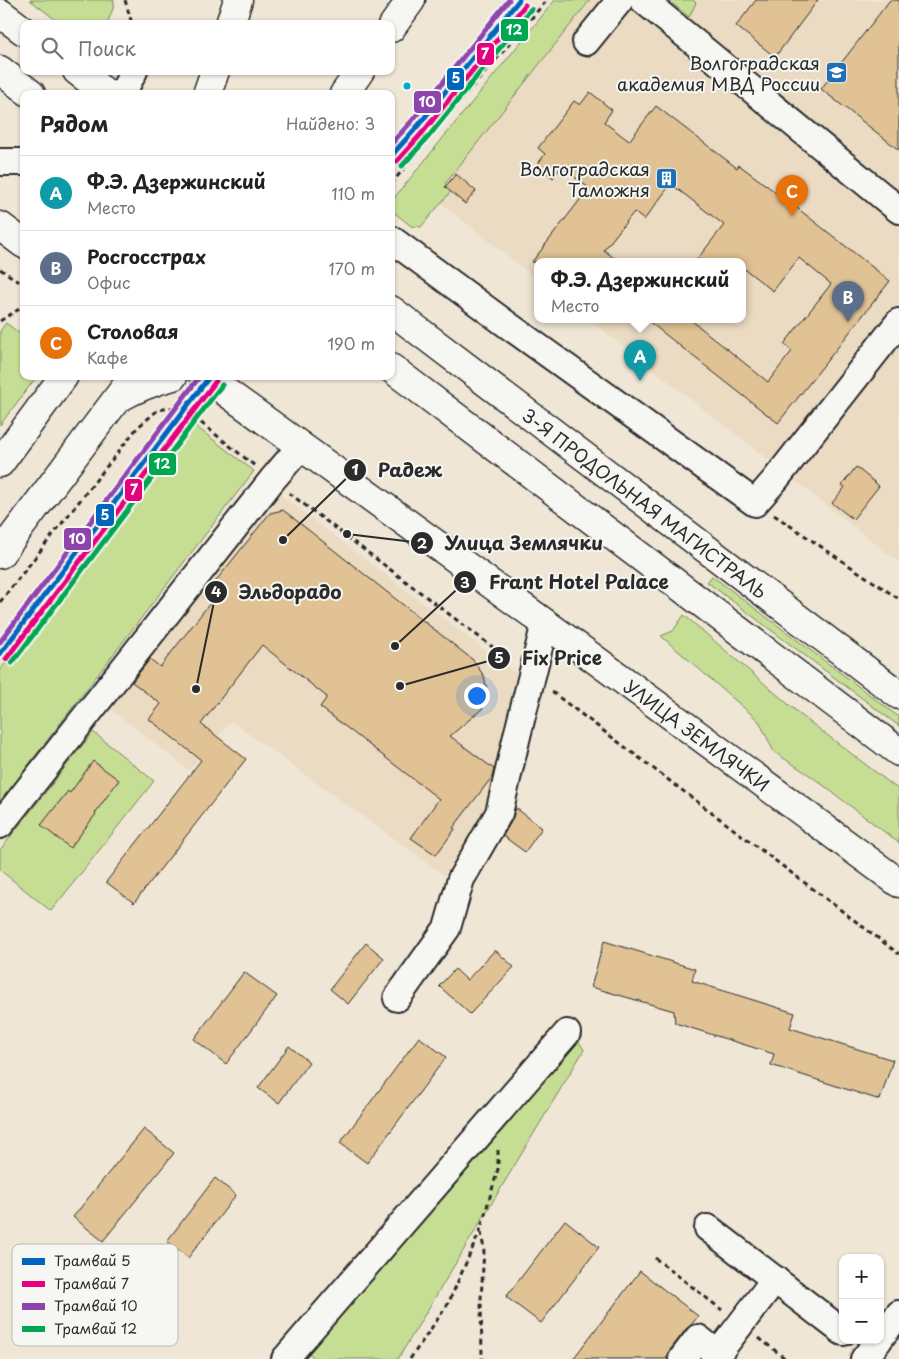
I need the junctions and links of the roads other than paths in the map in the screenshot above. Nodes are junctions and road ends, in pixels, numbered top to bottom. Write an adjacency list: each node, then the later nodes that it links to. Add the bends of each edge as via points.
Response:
1 (238, 0): 6 (main road)
2 (411, 0): 7 (main road)
3 (620, 0): 9 (lane)
4 (643, 0): 22 (lane)
5 (0, 12): 8 (main road)
6 (231, 20)
7 (395, 22)
8 (20, 27)
9 (586, 42)
10 (0, 70): 15 (main road)
11 (82, 75): 16 (main road)
12 (132, 75): 17 (lane)
13 (214, 75): 18 (main road)
14 (357, 75): 19 (main road)
15 (26, 90)
16 (102, 90)
17 (124, 90)
18 (208, 90)
19 (347, 90)
20 (0, 162): 21 (lane)
21 (20, 162)
22 (899, 210)
23 (0, 226): 24 (main road)
24 (20, 241)
25 (395, 242): 27 (lane, via 755,503)
26 (395, 313): 38 (main road, 3-Я ПРОДОЛЬНАЯ МАГИСТРАЛЬ)
27 (899, 322)
28 (395, 371): 39 (main road)
29 (61, 380): 35 (main road)
30 (131, 380): 33 (main road)
31 (160, 380): 33 (main road)
32 (210, 380): 34 (main road, УЛИЦА ЗЕМЛЯЧКИ)
33 (117, 399): 36 (main road)
34 (301, 446): 37 (main road, УЛИЦА ЗЕМЛЯЧКИ); 40 (lane)
35 (0, 463)
36 (0, 554)
37 (545, 623): 41 (main road, УЛИЦА ЗЕМЛЯЧКИ); 42 (lane, via 500,813 461,879 446,928)
38 (899, 695)
39 (899, 752)
40 (0, 825)
41 (899, 883)
42 (397, 998)
43 (567, 1033): 50 (lane)
44 (708, 1228): 45 (lane)
45 (775, 1280): 47 (lane); 49 (lane)
46 (899, 1314): 48 (lane)
47 (839, 1329)
48 (869, 1346)
49 (716, 1356): 51 (lane, via 698,1338)
50 (286, 1359)
51 (682, 1359)

